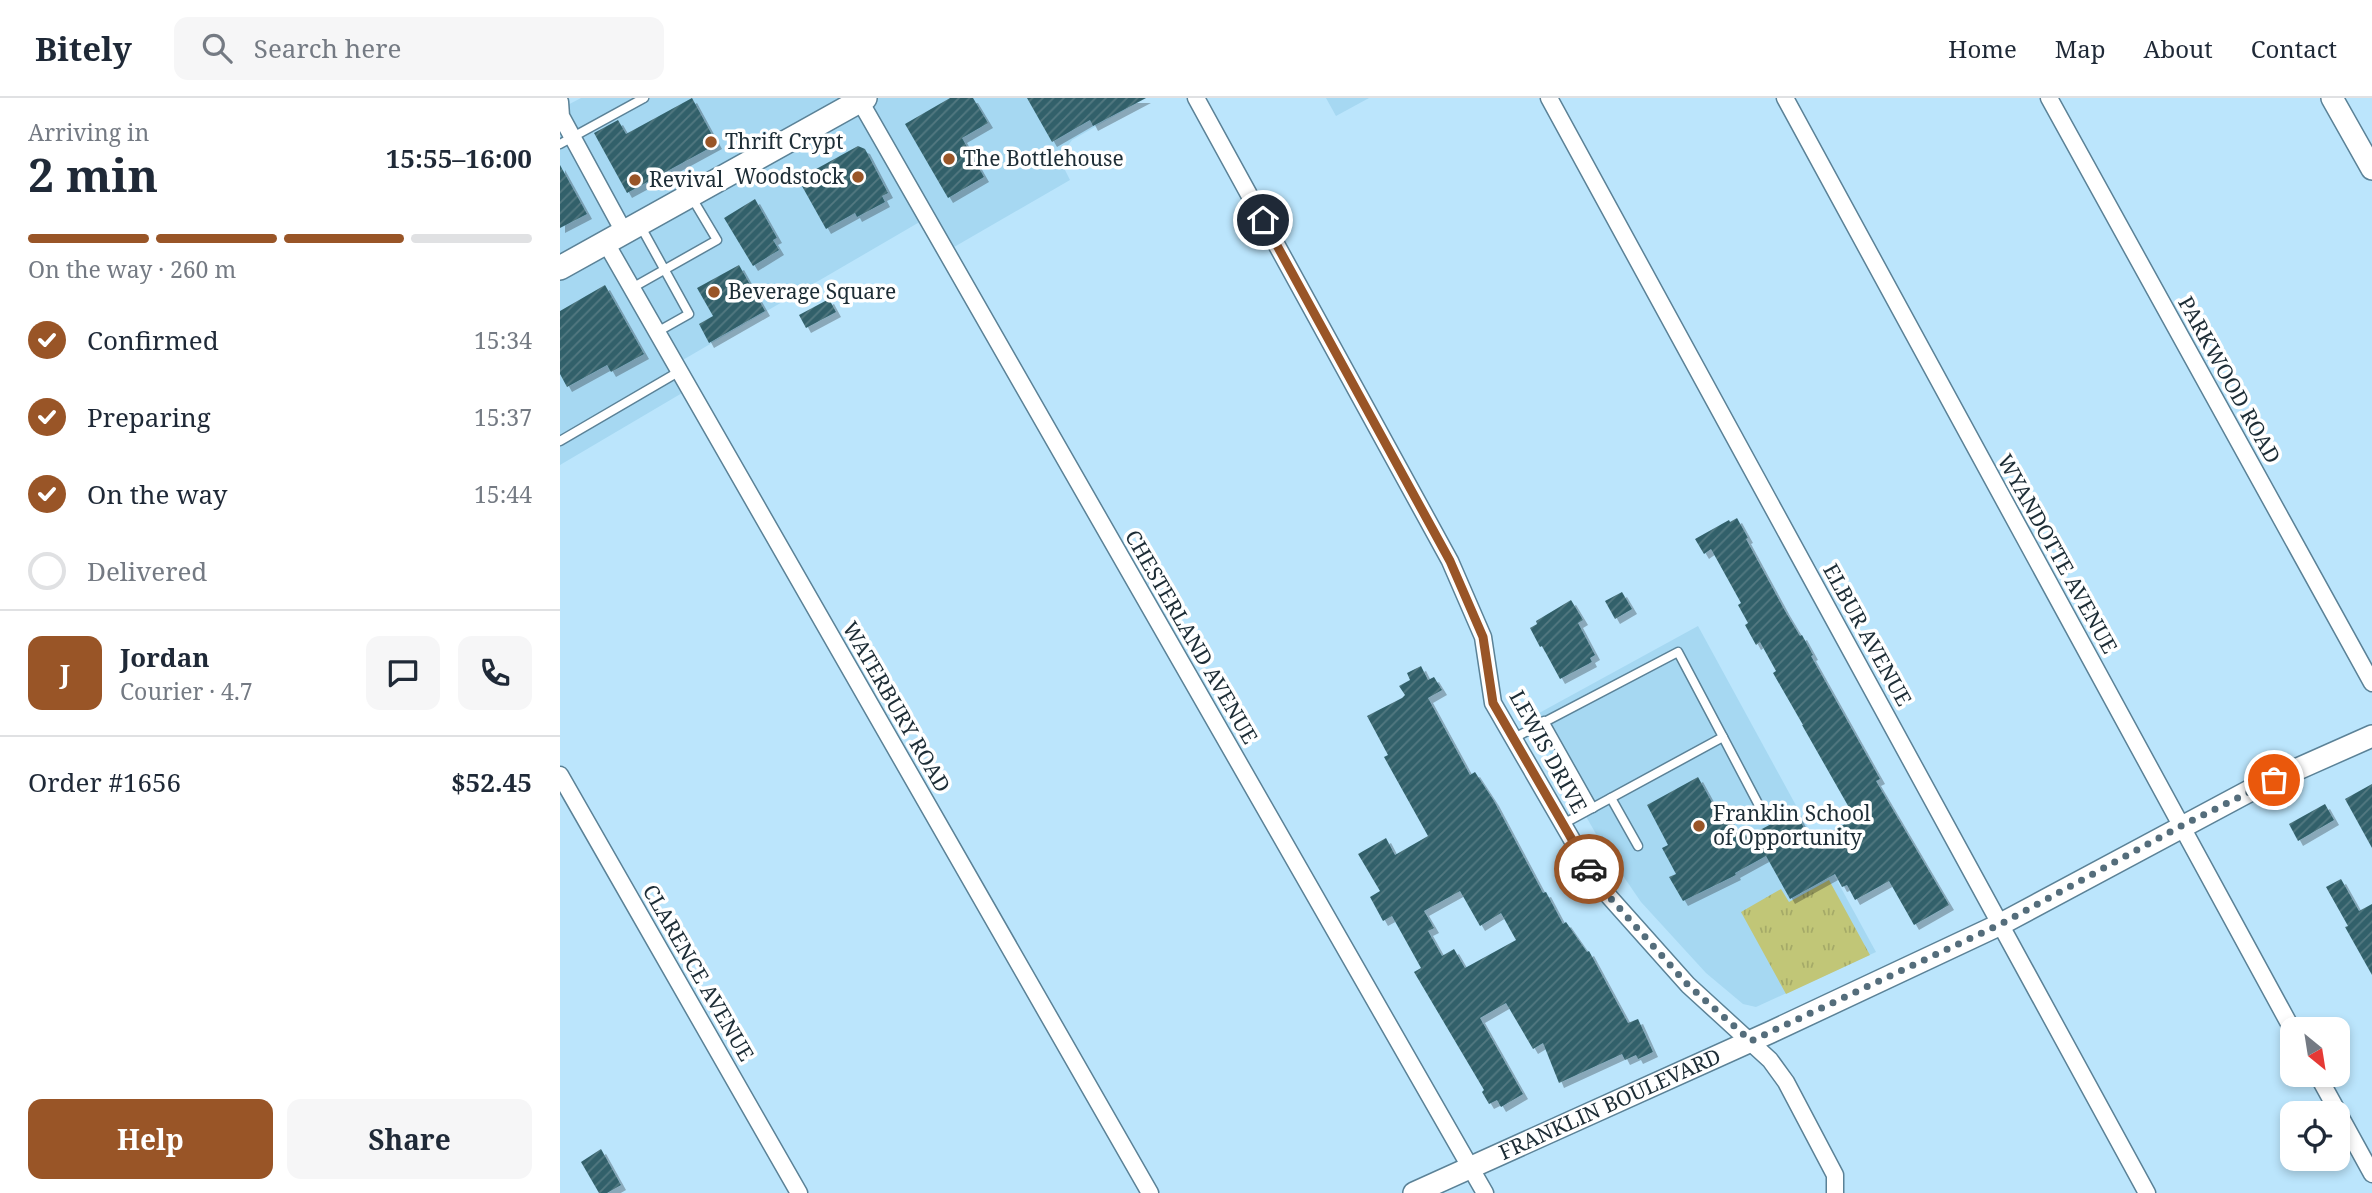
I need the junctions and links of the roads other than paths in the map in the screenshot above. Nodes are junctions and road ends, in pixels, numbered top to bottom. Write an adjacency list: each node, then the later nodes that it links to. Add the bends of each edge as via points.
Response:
1 (644, 98): 9 (lane)
2 (1196, 98): 23 (street, LEWIS DRIVE, via 1450,561 1483,637 1493,703)
3 (1549, 98): 31 (street, ELBUR AVENUE)
4 (1785, 98): 29 (street, WYANDOTTE AVENUE)
5 (2049, 98): 19 (street, PARKWOOD ROAD)
6 (2332, 98): 10 (street)
7 (862, 99): 11 (main road); 35 (street, CHESTERLAND AVENUE)
8 (560, 102): 9 (street, WATERBURY ROAD)
9 (566, 140): 12 (street, WATERBURY ROAD)
10 (2372, 169)
11 (691, 195): 12 (main road); 14 (lane, via 717,240)
12 (623, 233): 13 (main road); 14 (lane); 15 (street, WATERBURY ROAD)
13 (562, 262)
14 (664, 270): 15 (lane); 16 (lane, via 689,314)
15 (632, 288): 16 (street, WATERBURY ROAD)
16 (657, 332): 17 (street, WATERBURY ROAD)
17 (680, 371): 18 (lane); 39 (street, WATERBURY ROAD)
18 (560, 441)
19 (2372, 683)
20 (1544, 721): 21 (lane, via 1678,652); 23 (lane); 26 (lane)
21 (1723, 737): 25 (lane); 27 (lane)
22 (2372, 737): 29 (street, FRANKLIN BOULEVARD)
23 (1514, 738): 28 (street, LEWIS DRIVE)
24 (560, 775): 38 (street, CLARENCE AVENUE)
25 (1611, 798): 26 (lane); 30 (lane)
26 (1593, 808): 28 (lane)
27 (1764, 815)
28 (1563, 824): 33 (street, LEWIS DRIVE, via 1597,883 1688,985)
29 (2181, 826): 31 (street, FRANKLIN BOULEVARD); 32 (street, WYANDOTTE AVENUE)
30 (1638, 846)
31 (2001, 924): 33 (street, FRANKLIN BOULEVARD); 44 (street, ELBUR AVENUE)
32 (2285, 1017)
33 (1751, 1041): 35 (street, FRANKLIN BOULEVARD); 37 (street, LEWIS DRIVE, via 1786,1082)
34 (2324, 1087): 36 (street)
35 (1471, 1167): 40 (street, FRANKLIN BOULEVARD); 41 (street, CHESTERLAND AVENUE)
36 (2372, 1174)
37 (1835, 1175): 42 (street, LEWIS DRIVE); 43 (street)
38 (799, 1193)
39 (1150, 1193)
40 (1415, 1193)
41 (1485, 1193)
42 (1835, 1193)
43 (1849, 1193)
44 (2147, 1193)

